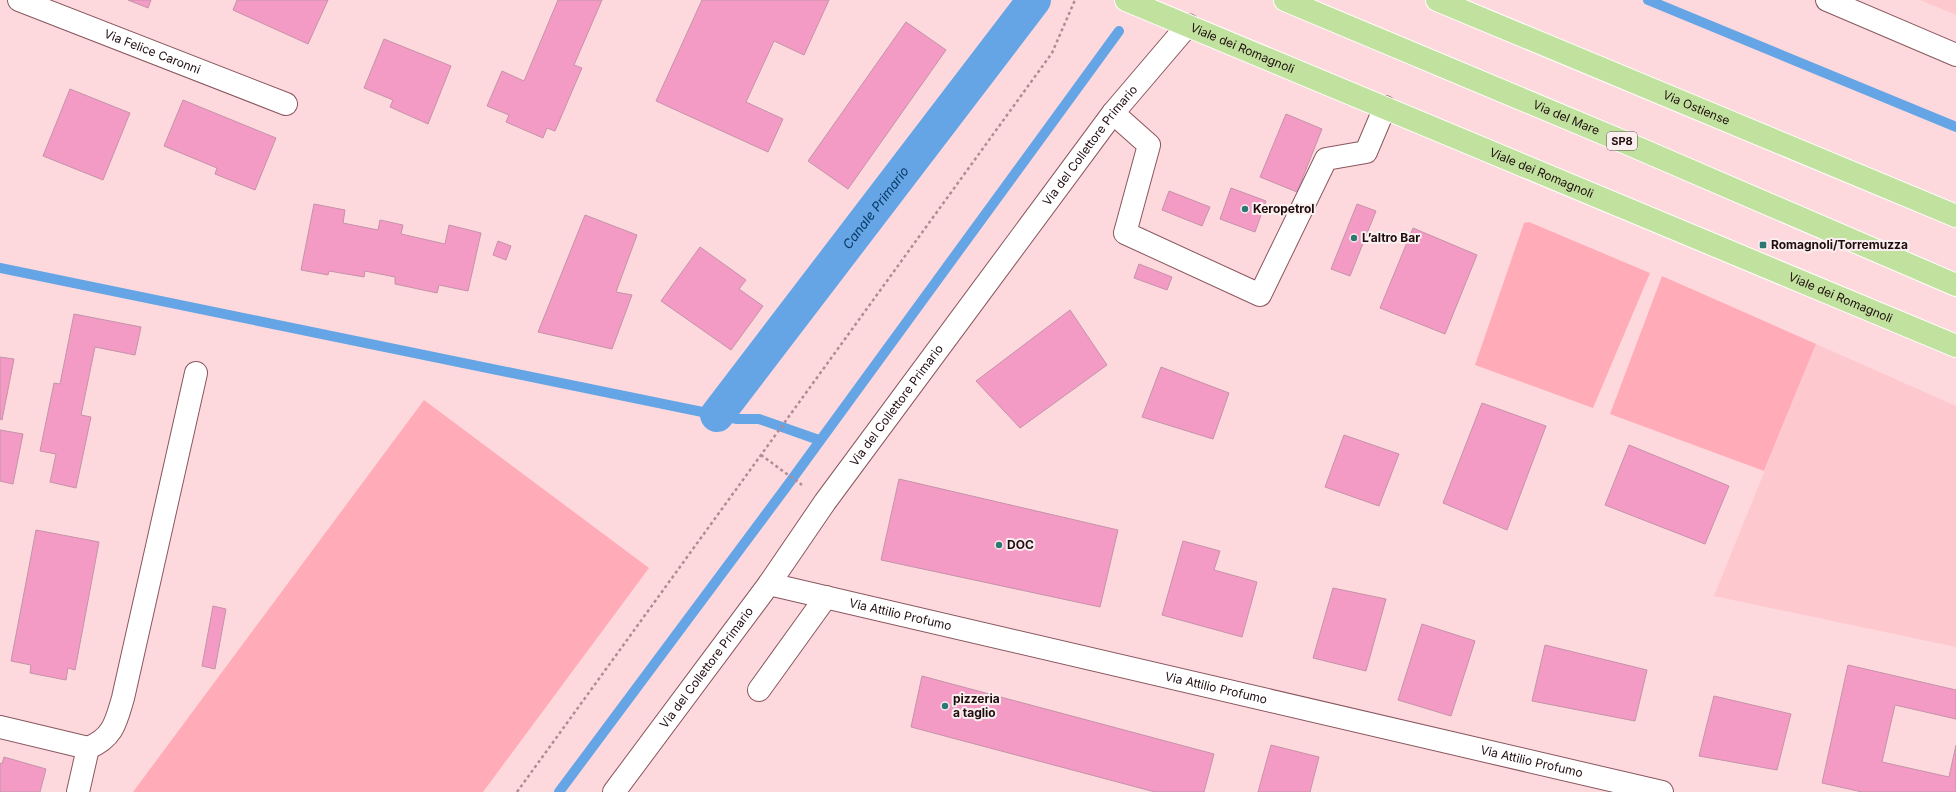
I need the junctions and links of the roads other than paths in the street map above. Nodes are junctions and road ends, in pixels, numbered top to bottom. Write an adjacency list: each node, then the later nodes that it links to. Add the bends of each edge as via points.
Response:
1 (19, 0): 8 (street, Via Felice Caronni)
2 (1126, 0): 6 (main road, Viale dei Romagnoli)
3 (1285, 0): 12 (main road, Via del Mare / SP8)
4 (1437, 0): 11 (main road, Via Ostiense)
5 (1827, 0): 7 (street)
6 (1188, 25): 9 (main road, Viale dei Romagnoli); 10 (street, Via del Collettore Primario)
7 (1956, 55)
8 (286, 104)
9 (1385, 107): 10 (street, via 1366,152 1326,159 1260,295 1125,233 1149,145); 13 (main road, Viale dei Romagnoli)
10 (1112, 113): 15 (street, Via del Collettore Primario, via 825,502)
11 (1956, 216)
12 (1956, 285)
13 (1956, 346)
14 (196, 373): 19 (street, via 117,720 109,734)
15 (769, 584): 16 (street, Via Attilio Profumo); 21 (street, Via del Collettore Primario)
16 (826, 597): 17 (street); 22 (street, Via Attilio Profumo)
17 (759, 690)
18 (0, 727): 19 (street)
19 (88, 748): 20 (street)
20 (78, 792)
21 (614, 792)
22 (1662, 792)

